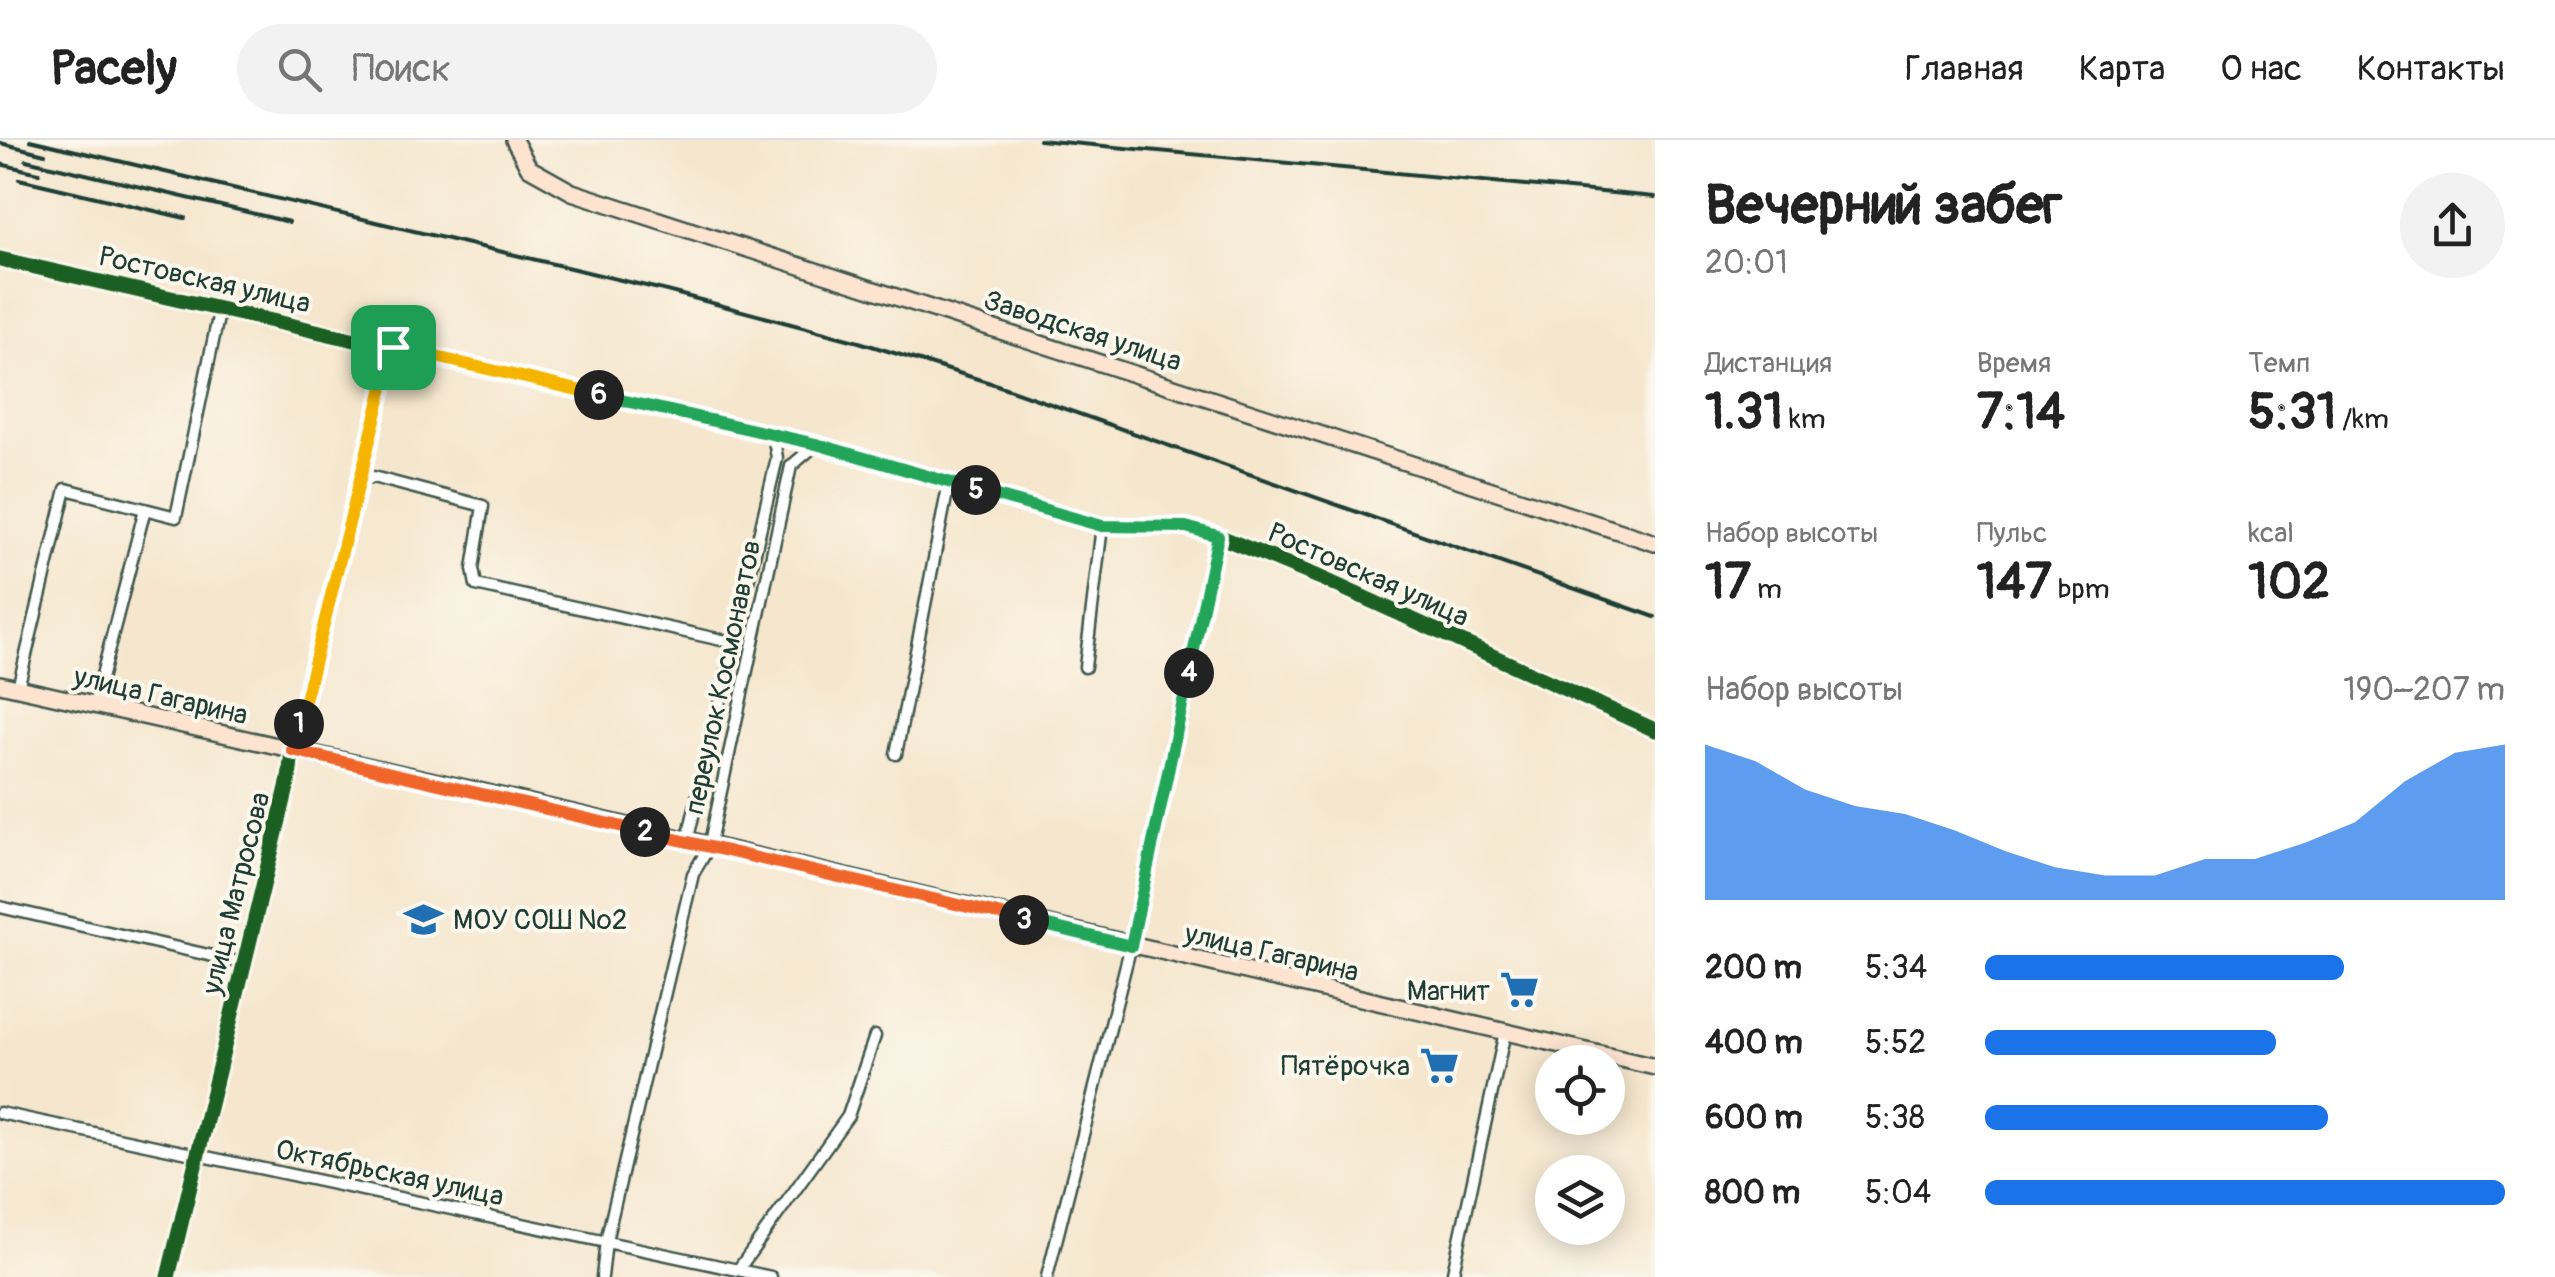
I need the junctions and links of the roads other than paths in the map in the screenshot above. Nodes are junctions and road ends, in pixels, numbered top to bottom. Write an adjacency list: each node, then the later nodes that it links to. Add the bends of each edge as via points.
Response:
1 (514, 140): 12 (main road, Заводская улица, via 529,168 572,192)
2 (0, 259): 3 (street, Ростовская улица)
3 (220, 308): 4 (street, Ростовская улица); 9 (street, via 176,517)
4 (393, 347): 5 (street, Ростовская улица); 7 (street, улица Матросова)
5 (773, 434): 6 (street, Ростовская улица); 13 (street, via 777,458)
6 (816, 444): 8 (street, Ростовская улица); 22 (street, переулок Космонавтов, via 791,466)
7 (360, 482): 13 (street, via 373,477 483,506 476,585); 19 (street, улица Матросова)
8 (949, 482): 10 (street, Ростовская улица); 20 (street)
9 (145, 509): 16 (street, via 66,489); 17 (street)
10 (1102, 526): 11 (street, Ростовская улица, via 1186,527); 14 (street)
11 (1218, 536): 18 (street, Ростовская улица); 24 (street)
12 (1655, 544)
13 (734, 643): 21 (street)
14 (1085, 667)
15 (0, 684): 16 (main road, улица Гагарина)
16 (18, 688): 17 (main road, улица Гагарина)
17 (94, 706): 19 (main road, улица Гагарина)
18 (1655, 730)
19 (292, 750): 21 (main road, улица Гагарина); 25 (street, улица Матросова)
20 (896, 754)
21 (687, 842): 22 (main road, улица Гагарина)
22 (709, 847): 24 (main road, улица Гагарина); 31 (street, переулок Космонавтов, via 693,874)
23 (0, 907): 25 (street)
24 (1131, 946): 26 (main road, улица Гагарина); 36 (street)
25 (242, 964): 30 (street, улица Матросова)
26 (1505, 1032): 28 (main road, улица Гагарина); 37 (street)
27 (875, 1036): 32 (street, via 848,1116)
28 (1655, 1067)
29 (0, 1114): 30 (street, Октябрьская улица)
30 (200, 1155): 31 (street, Октябрьская улица); 33 (street, улица Матросова)
31 (606, 1241): 32 (street, Октябрьская улица); 34 (street, переулок Космонавтов)
32 (738, 1270): 35 (street, Октябрьская улица)
33 (168, 1277)
34 (602, 1277)
35 (771, 1277)
36 (1047, 1277)
37 (1452, 1277)

